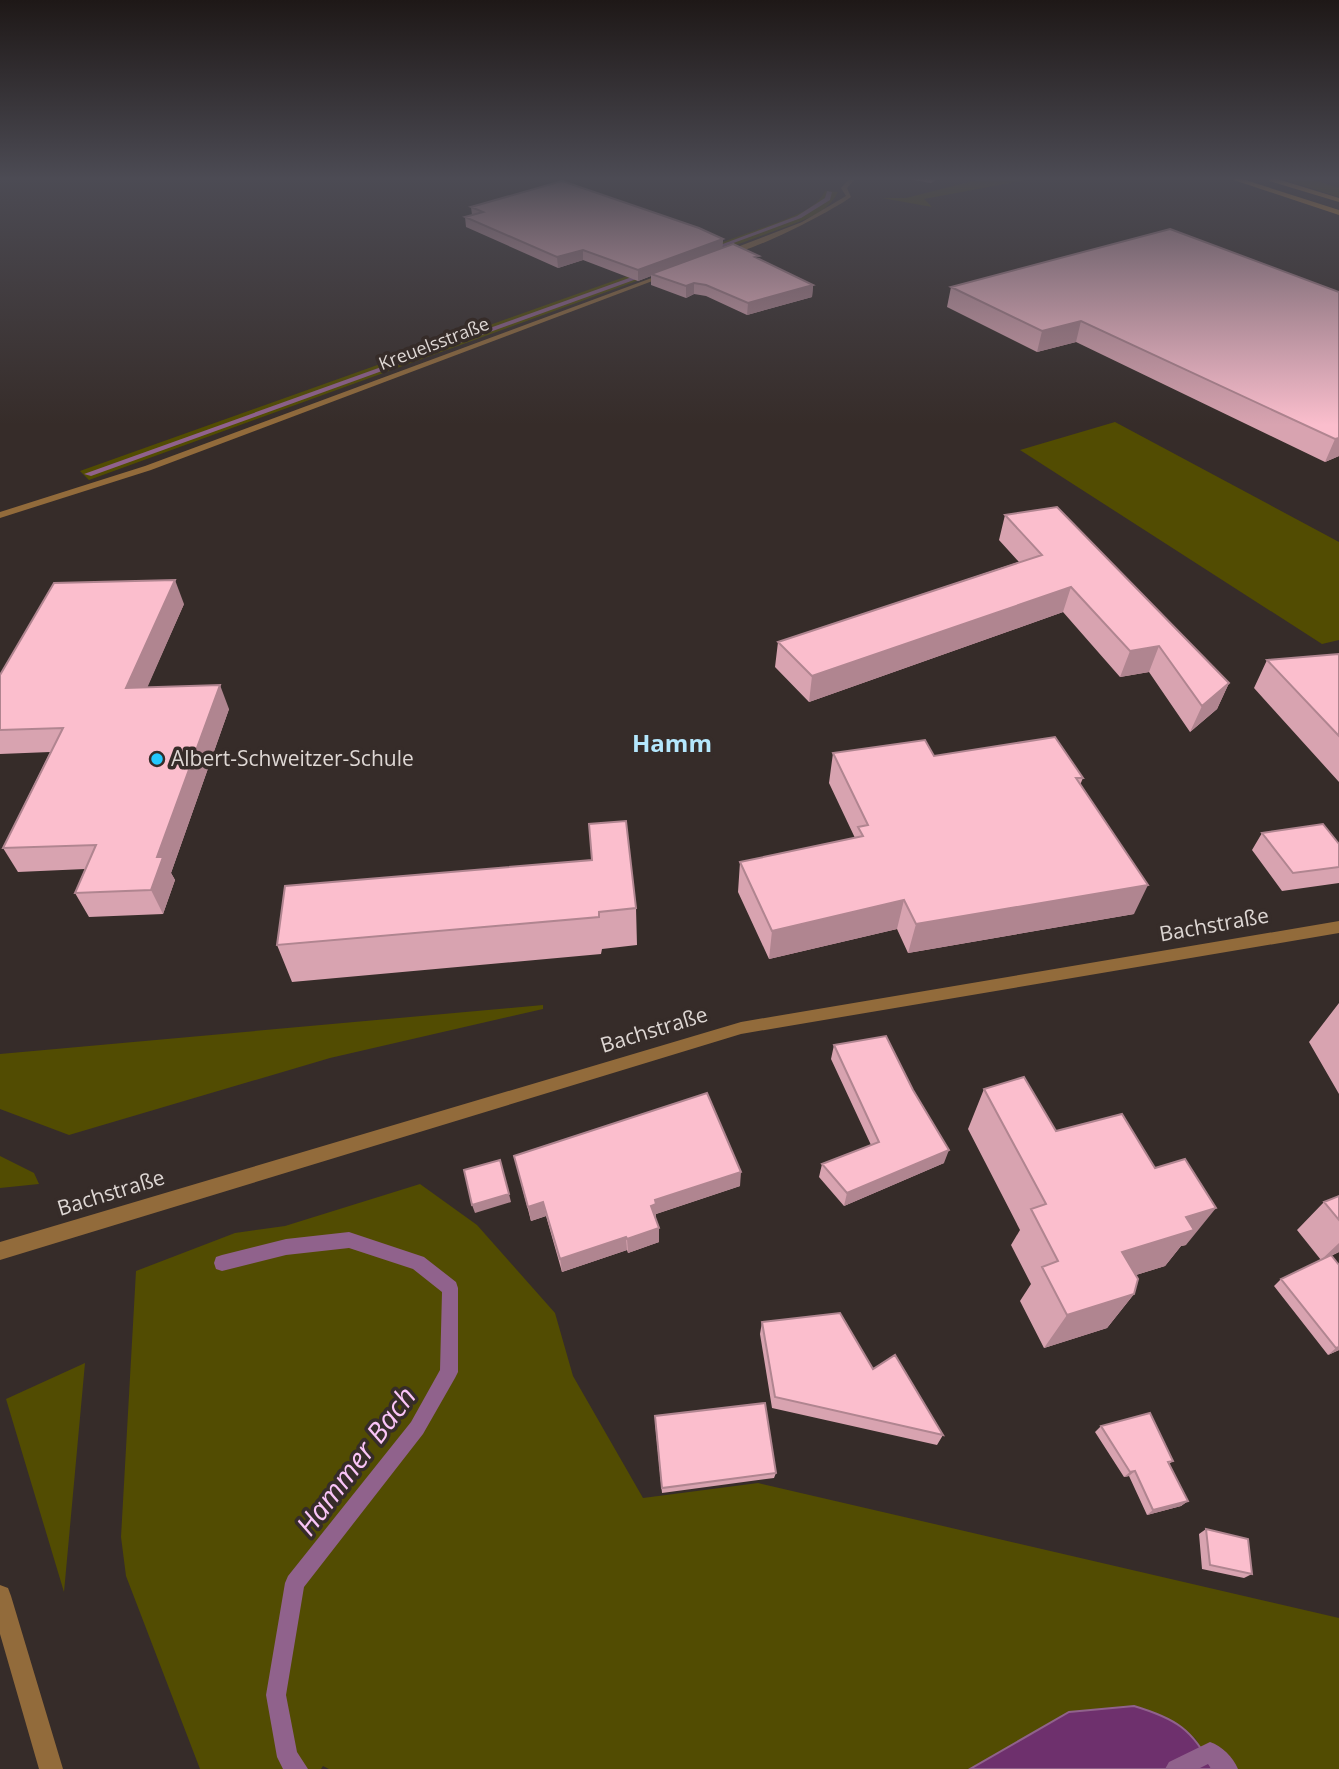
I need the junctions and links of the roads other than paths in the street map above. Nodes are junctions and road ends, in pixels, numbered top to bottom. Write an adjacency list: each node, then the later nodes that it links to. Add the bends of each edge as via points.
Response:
1 (676, 271): 2 (street, Kreuelsstraße, via 148,468)
2 (0, 515)
3 (1339, 927): 4 (street, Bachstraße, via 741,1028)
4 (0, 1251)
5 (0, 1596): 6 (street)
6 (51, 1769)

